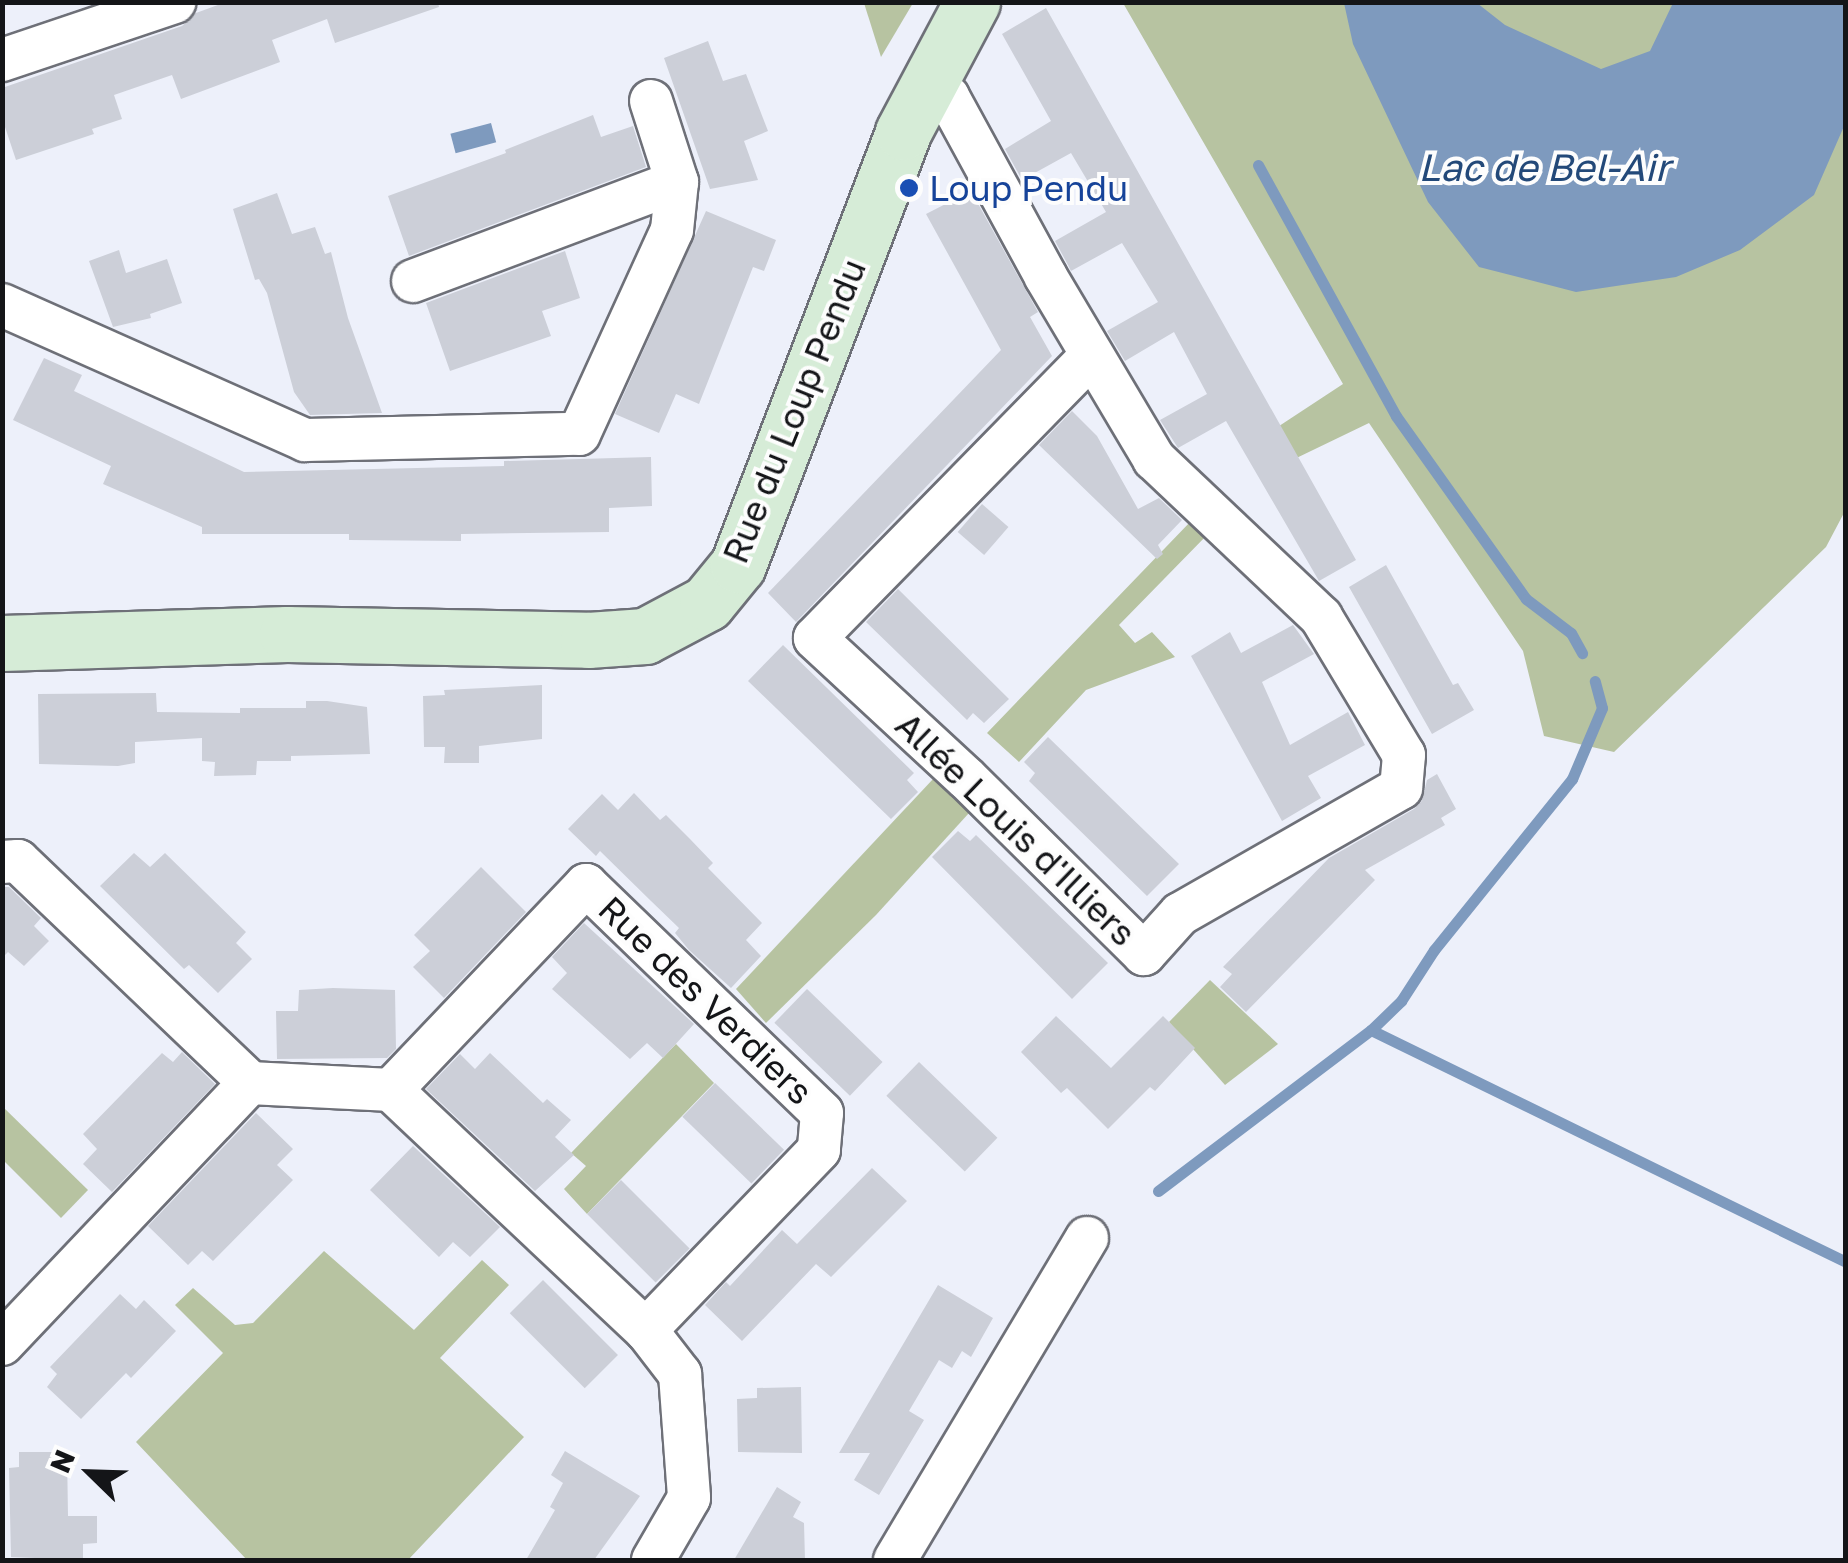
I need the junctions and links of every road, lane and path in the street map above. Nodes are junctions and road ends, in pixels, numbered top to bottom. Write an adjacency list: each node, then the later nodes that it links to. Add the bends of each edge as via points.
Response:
1 (174, 2): 3 (street)
2 (972, 2): 4 (street, Rue du Loup Pendu)
3 (2, 60)
4 (926, 83): 9 (street, Allée Louis d'Illiers, via 948,97); 10 (street, Rue du Loup Pendu, via 738,566 708,604 645,636 588,640 287,634)
5 (652, 101): 6 (street)
6 (676, 182): 7 (street); 8 (street, via 672,230 580,434 305,440)
7 (412, 282)
8 (2, 306)
9 (1091, 356): 9 (street, Allée Louis d'Illiers, via 1154,460 1322,617 1404,755 1401,788 1180,914 1144,954 815,638)
10 (2, 643)
11 (2, 862): 12 (street, via 18,861)
12 (250, 1083): 13 (street); 16 (street)
13 (391, 1090): 15 (street); 15 (street, Rue des Verdiers, via 586,885 822,1113 819,1150)
14 (1088, 1238): 18 (street)
15 (646, 1330): 17 (street, via 680,1374 689,1498)
16 (2, 1344)
17 (652, 1560)
18 (895, 1560)

